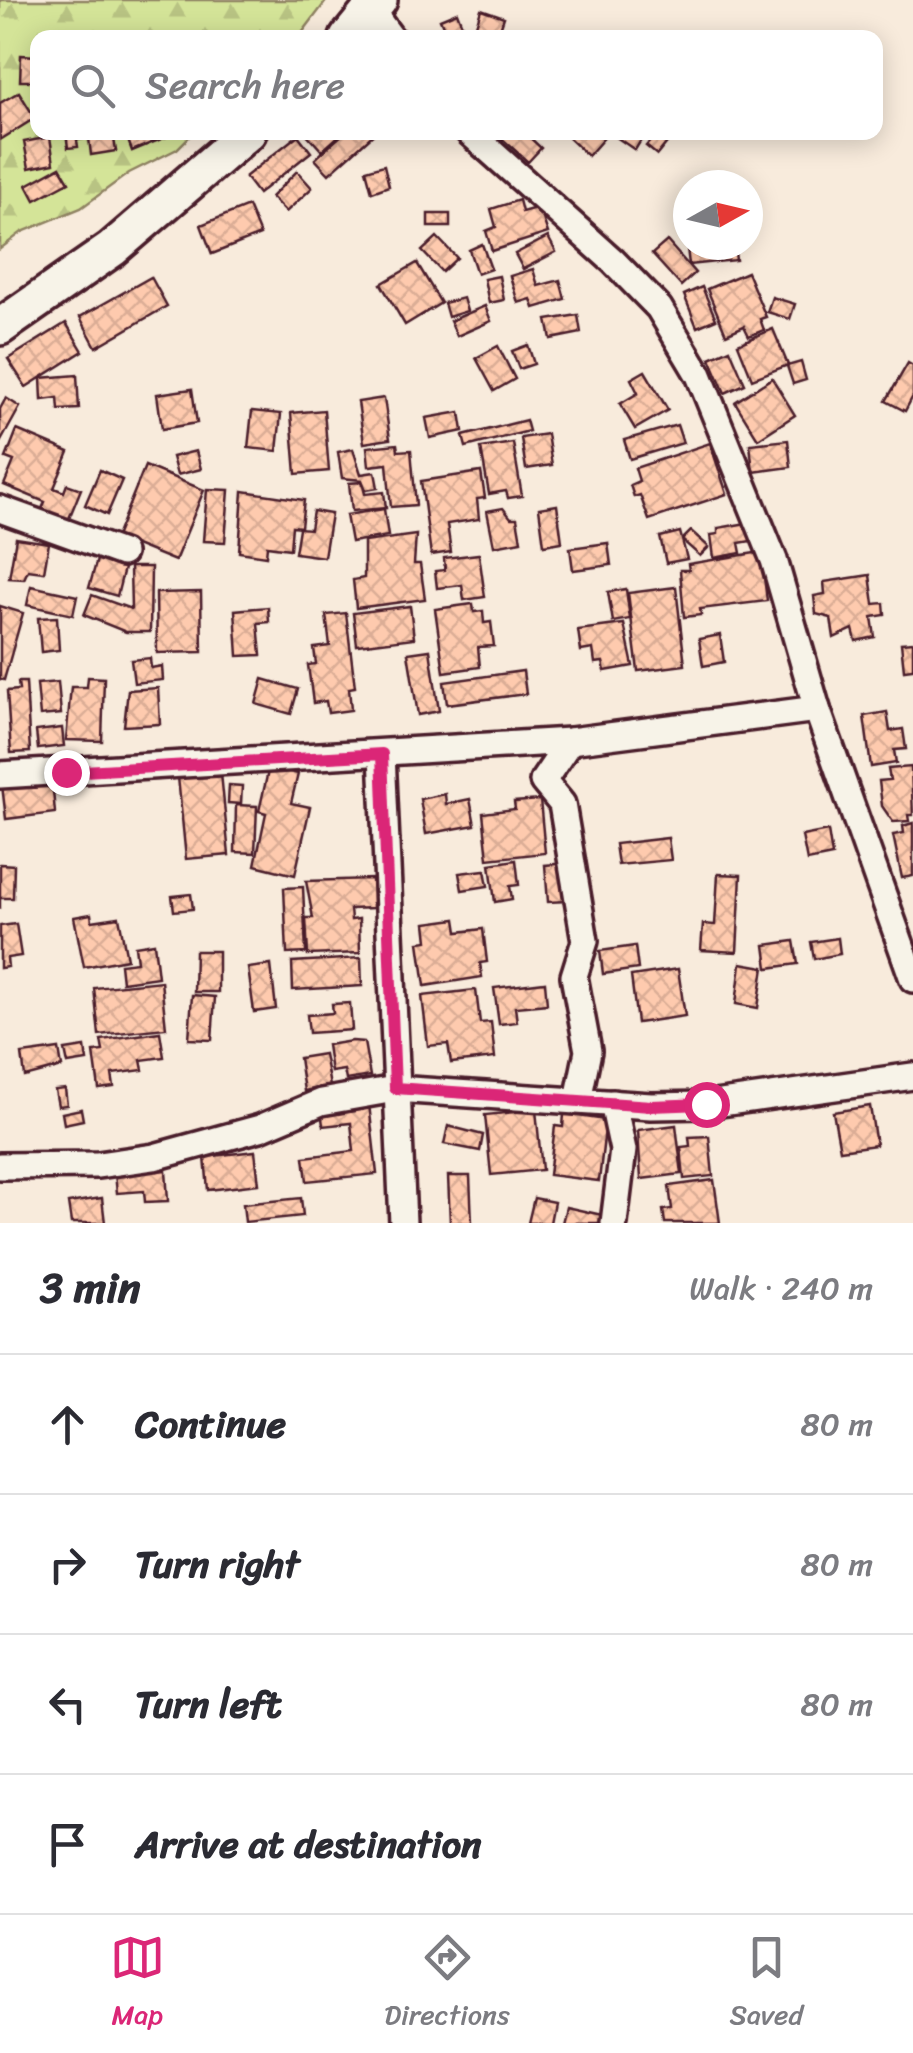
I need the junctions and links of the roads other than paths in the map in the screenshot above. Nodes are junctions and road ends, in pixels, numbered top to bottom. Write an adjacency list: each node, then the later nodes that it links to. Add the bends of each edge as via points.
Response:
1 (239, 140): 3 (main road, via 112,249)
2 (478, 140): 6 (street, via 613,261 669,325 699,375 774,560)
3 (0, 327)
4 (0, 509): 5 (street)
5 (122, 552)
6 (817, 709): 7 (street); 10 (street)
7 (570, 740): 8 (street); 13 (street, via 542,781 562,804 586,941 574,976 588,1051)
8 (382, 754): 9 (street); 12 (street)
9 (0, 775)
10 (913, 980)
11 (913, 1076): 14 (street, via 706,1104)
12 (395, 1088): 13 (street); 15 (street, via 321,1102 260,1128 154,1157); 16 (street)
13 (578, 1100): 14 (street)
14 (613, 1103): 17 (street, via 623,1150)
15 (0, 1166)
16 (403, 1223)
17 (614, 1223)

